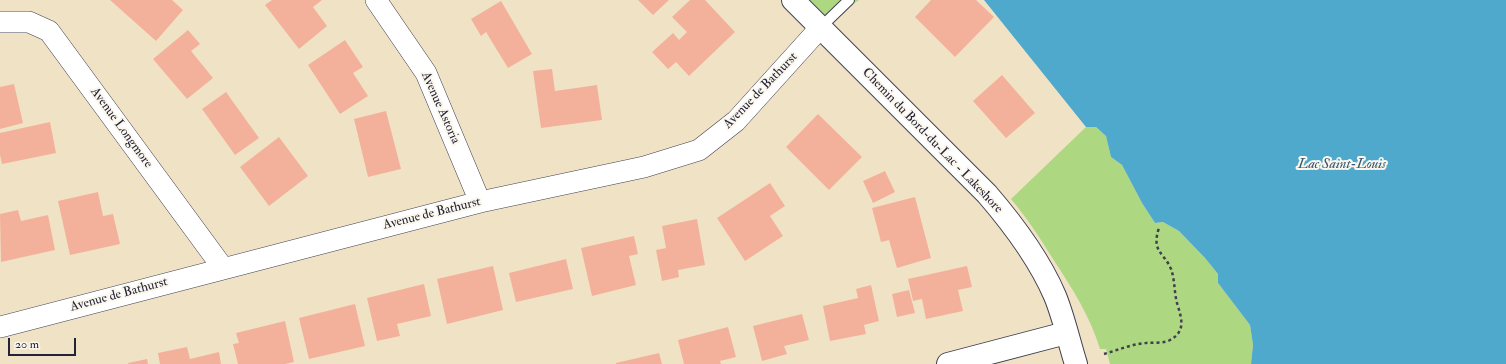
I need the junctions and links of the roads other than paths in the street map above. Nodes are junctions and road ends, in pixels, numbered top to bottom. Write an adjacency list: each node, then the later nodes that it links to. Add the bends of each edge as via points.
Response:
1 (376, 0): 6 (street, Avenue Astoria, via 426,73)
2 (793, 0): 5 (street, Chemin du Bord-du-Lac - Lakeshore)
3 (849, 0): 5 (lane)
4 (0, 22): 7 (street, Avenue Longmore, via 29,22 50,30)
5 (820, 28): 6 (street, Avenue de Bathurst, via 736,120 699,150 644,167); 9 (street, Chemin du Bord-du-Lac - Lakeshore, via 1000,208 1055,296)
6 (480, 202): 7 (street, Avenue de Bathurst)
7 (223, 268): 8 (street, Avenue de Bathurst)
8 (0, 327)
9 (1066, 333): 10 (street); 11 (street, Chemin du Bord-du-Lac - Lakeshore)
10 (948, 364)
11 (1076, 364)

